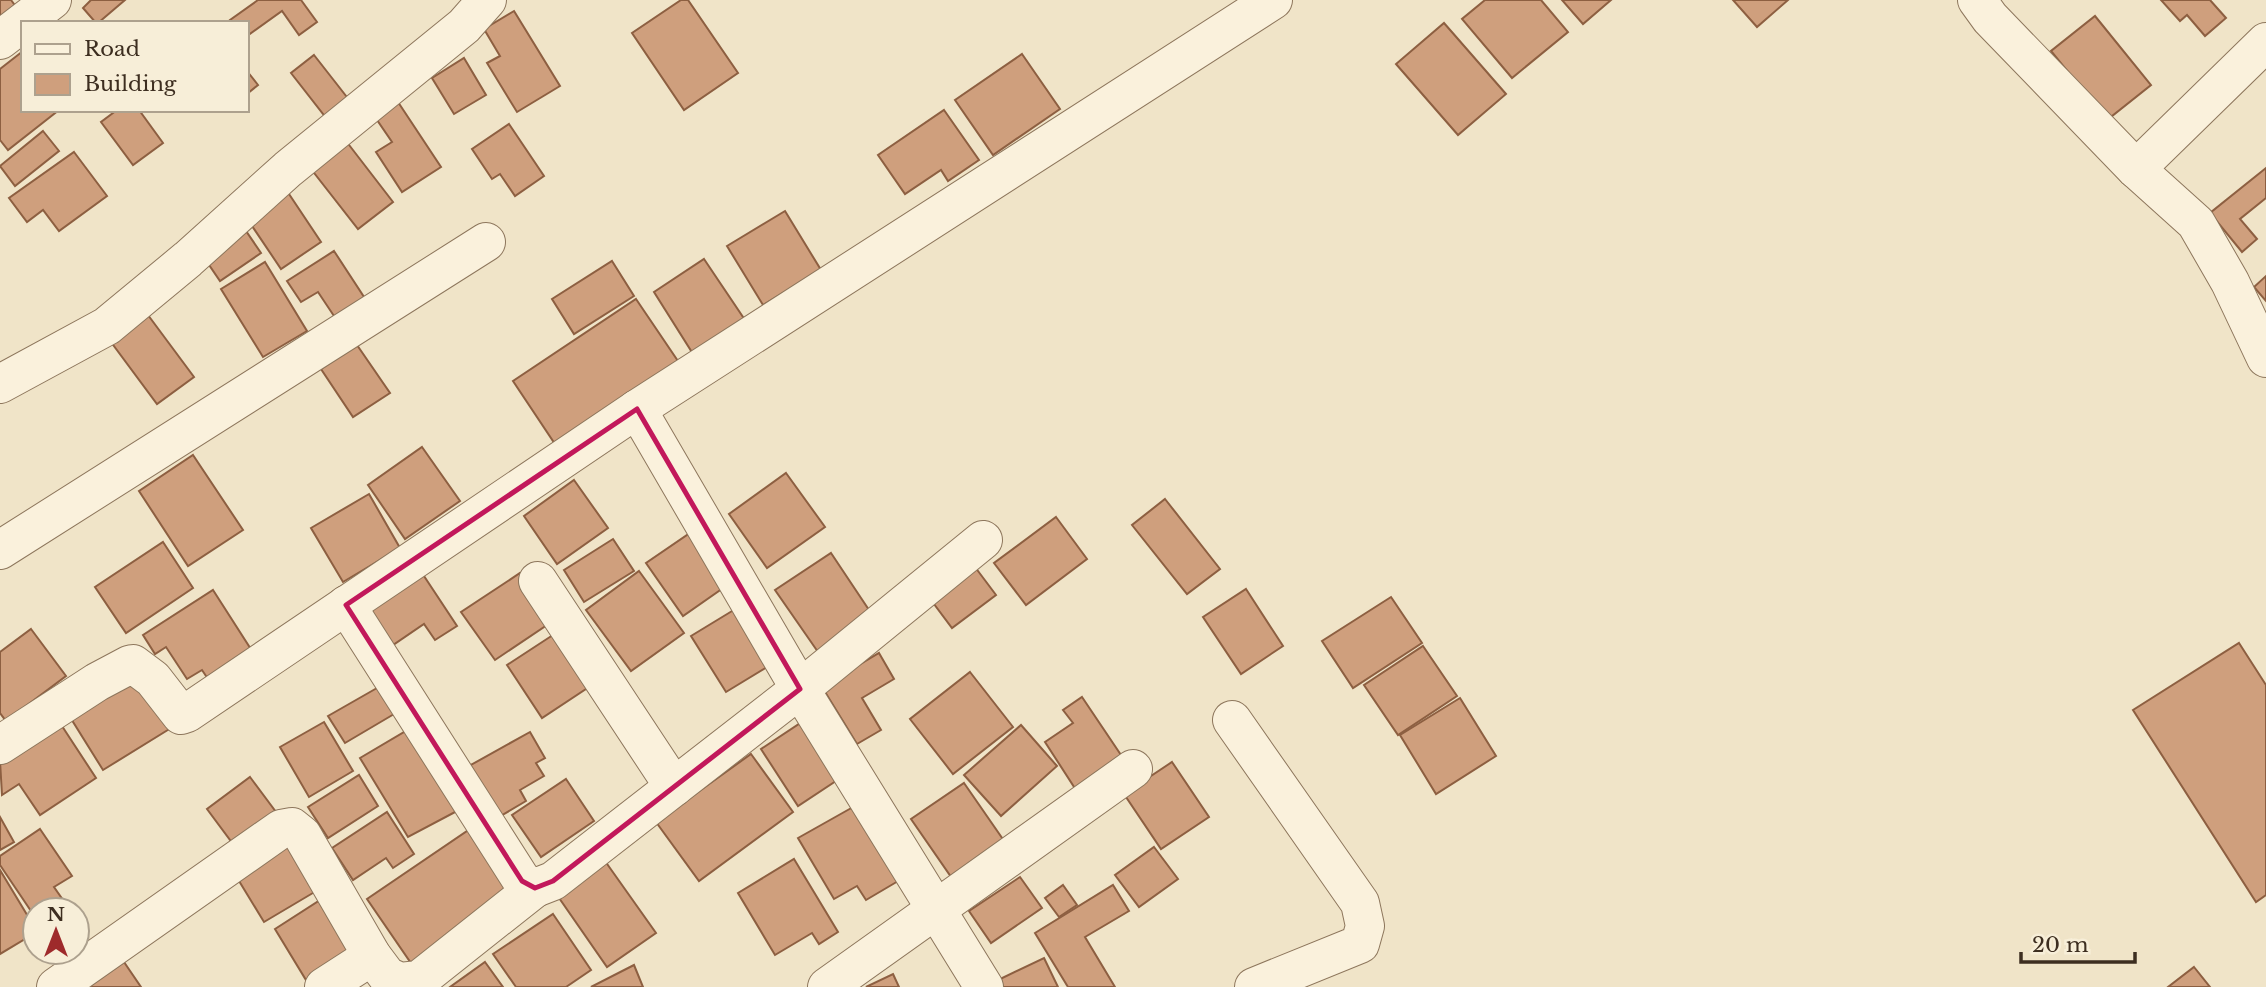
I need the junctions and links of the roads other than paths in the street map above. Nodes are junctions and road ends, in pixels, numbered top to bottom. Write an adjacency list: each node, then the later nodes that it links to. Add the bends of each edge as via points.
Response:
1 (52, 0): 5 (street)
2 (487, 0): 12 (street, via 464,26 288,169 107,326)
3 (1273, 0): 13 (street)
4 (1977, 0): 9 (street)
5 (25, 21)
6 (21, 24): 7 (street)
7 (0, 40)
8 (2266, 42): 9 (street)
9 (2136, 169): 11 (street, via 2196,223)
10 (486, 242): 15 (street)
11 (2266, 358)
12 (0, 384)
13 (637, 409): 17 (street); 18 (street)
14 (983, 540): 18 (street)
15 (0, 550)
16 (538, 581): 22 (street)
17 (346, 606): 20 (street, via 184,715 153,679 133,664); 23 (street, via 522,881)
18 (800, 689): 22 (street); 24 (street)
19 (1232, 720): 30 (street, via 1360,903 1365,926 1360,944)
20 (0, 745)
21 (1133, 769): 24 (street)
22 (674, 787): 23 (street, via 553,881)
23 (535, 888): 25 (street, via 419,980 401,982 387,976)
24 (937, 908): 28 (street); 29 (street)
25 (372, 956): 26 (street, via 302,835 292,827 281,829); 27 (street)
26 (56, 987)
27 (324, 987)
28 (827, 987)
29 (984, 987)
30 (1254, 987)

